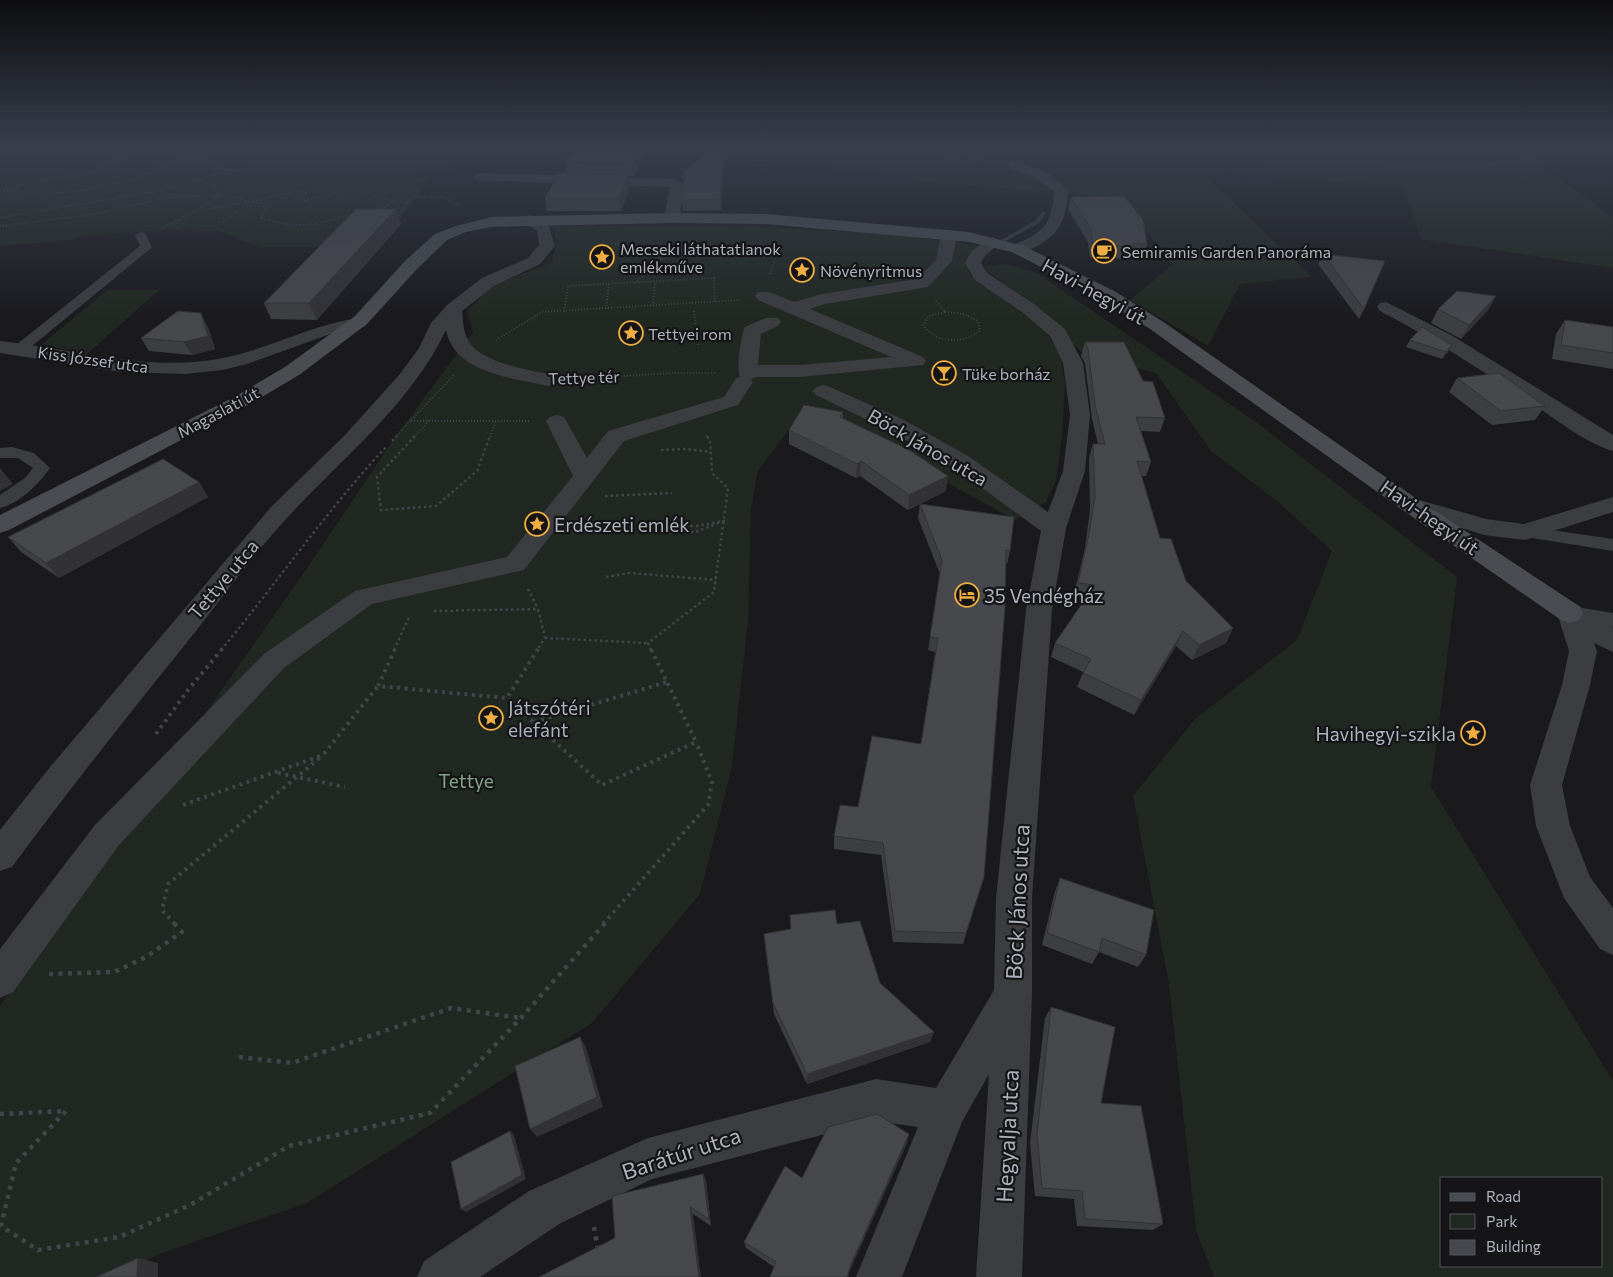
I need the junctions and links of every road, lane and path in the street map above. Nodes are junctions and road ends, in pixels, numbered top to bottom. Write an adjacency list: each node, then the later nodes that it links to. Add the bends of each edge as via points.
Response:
1 (94, 204): 14 (path)
2 (140, 204): 20 (path, via 90,215)
3 (207, 204): 4 (path, via 197,211)
4 (239, 204)
5 (246, 204): 16 (path)
6 (262, 204): 12 (path, via 265,208 262,218 287,226 313,225)
7 (389, 204): 11 (path)
8 (407, 204): 17 (path)
9 (674, 204): 15 (street)
10 (1061, 204): 26 (street, via 1055,228)
11 (378, 211)
12 (356, 214)
13 (527, 215): 15 (street); 36 (street, via 544,229 547,246 534,261 488,282); 40 (street, Magaslati út, via 462,229 441,237)
14 (0, 218)
15 (672, 218): 22 (street, via 775,220)
16 (223, 222)
17 (394, 222)
18 (176, 223): 19 (path)
19 (185, 224)
20 (0, 226)
21 (142, 234): 44 (lane, via 146,247)
22 (949, 235): 25 (street); 35 (street, via 944,261 922,283 822,299)
23 (783, 240): 30 (path)
24 (718, 242): 28 (path, via 662,259)
25 (990, 244): 26 (street, Havi-hegyi út); 65 (street, Böck János utca, via 978,253 973,263 981,276 1058,333 1072,363 1080,415 1074,471)
26 (1018, 249): 61 (street, Havi-hegyi út, via 1110,296 1156,325)
27 (655, 282): 28 (path); 31 (path, via 714,278); 32 (path)
28 (635, 283): 29 (path)
29 (609, 284): 34 (path); 37 (path, via 568,286)
30 (764, 296): 31 (path); 35 (street)
31 (715, 302): 32 (path)
32 (653, 306): 34 (path)
33 (1386, 307): 56 (street, via 1428,328)
34 (606, 308): 37 (path)
35 (795, 308): 46 (street, via 916,361)
36 (453, 309): 45 (street, Tettye tér, via 457,338); 88 (street, Tettye utca, via 440,322 428,348 407,378 353,440 273,520 62,774)
37 (564, 311): 45 (path, via 542,312)
38 (694, 311): 42 (path)
39 (772, 322): 49 (street, via 752,331)
40 (358, 323): 44 (street, Kiss József utca, via 320,330 225,364 192,368 120,366); 64 (street, Magaslati út, via 292,371 243,400)
41 (975, 335): 41 (path, via 980,326 978,321 964,314 936,314 929,316 923,325 939,338 959,340)
42 (698, 346)
43 (0, 347): 44 (street, Kiss József utca)
44 (21, 348)
45 (472, 355): 50 (street, Tettye tér, via 492,366); 81 (path, via 345,490 263,600)
46 (872, 365): 48 (street); 49 (street)
47 (692, 372): 50 (path, Tettye tér)
48 (931, 373)
49 (746, 376): 52 (street, via 731,401)
50 (548, 380)
51 (823, 391): 65 (street, Böck János utca, via 896,425 960,461)
52 (695, 412): 58 (street, via 616,436); 63 (path, via 710,442 712,473 728,488)
53 (429, 421): 54 (path, via 378,477 381,510 436,506 477,471)
54 (496, 421)
55 (557, 421): 58 (street)
56 (1613, 444)
57 (0, 453): 60 (lane, via 21,453 42,468 30,482)
58 (581, 480): 59 (path, via 600,497); 91 (street, via 515,564 364,597 274,661 107,835)
59 (672, 493)
60 (0, 502)
61 (1409, 504): 66 (street, via 1484,527); 72 (street, Havi-hegyi út)
62 (1613, 504): 66 (street)
63 (724, 521): 63 (path, via 696,526 665,525 666,533 695,532); 69 (path)
64 (0, 525)
65 (1054, 528): 92 (street, Böck János utca, via 1039,610 1014,898)
66 (1526, 532): 67 (lane)
67 (1613, 545)
68 (606, 577): 69 (path, via 630,573)
69 (716, 580): 76 (path, via 714,592)
70 (412, 611): 78 (path)
71 (431, 611): 74 (path, via 538,609)
72 (1570, 613): 73 (lane); 75 (street); 89 (street, via 1583,651 1546,785 1553,826 1576,887)
73 (1613, 620)
74 (545, 638): 76 (path); 79 (path)
75 (1613, 642)
76 (648, 643): 77 (path)
77 (667, 682): 80 (path); 82 (path)
78 (378, 686): 79 (path); 83 (path)
79 (507, 698): 80 (path)
80 (533, 722): 82 (path, via 602,785)
81 (154, 736)
82 (696, 742): 93 (path, via 712,782 708,805)
83 (323, 755): 84 (path); 85 (path)
84 (277, 773): 85 (path); 87 (path)
85 (297, 777): 86 (path); 90 (path, via 168,884 162,910 182,932 146,957 114,972)
86 (346, 787)
87 (180, 806)
88 (0, 856)
89 (1613, 937)
90 (45, 974)
91 (0, 979)
92 (1013, 994): 95 (street, Böck János utca); 101 (street, Hegyalja utca)
93 (521, 1018): 94 (path, via 451,1008 292,1063); 96 (path, via 430,1112 289,1146 190,1206 119,1237 38,1250 1,1226 16,1163 66,1111)
94 (239, 1057)
95 (946, 1110): 97 (street, Barátúr utca, via 876,1100 648,1159); 100 (street, Böck János utca)
96 (0, 1114)
97 (587, 1187): 98 (path); 99 (street, Barátúr utca, via 545,1207)
98 (600, 1261)
99 (440, 1277)
100 (879, 1277)
101 (1000, 1277)

